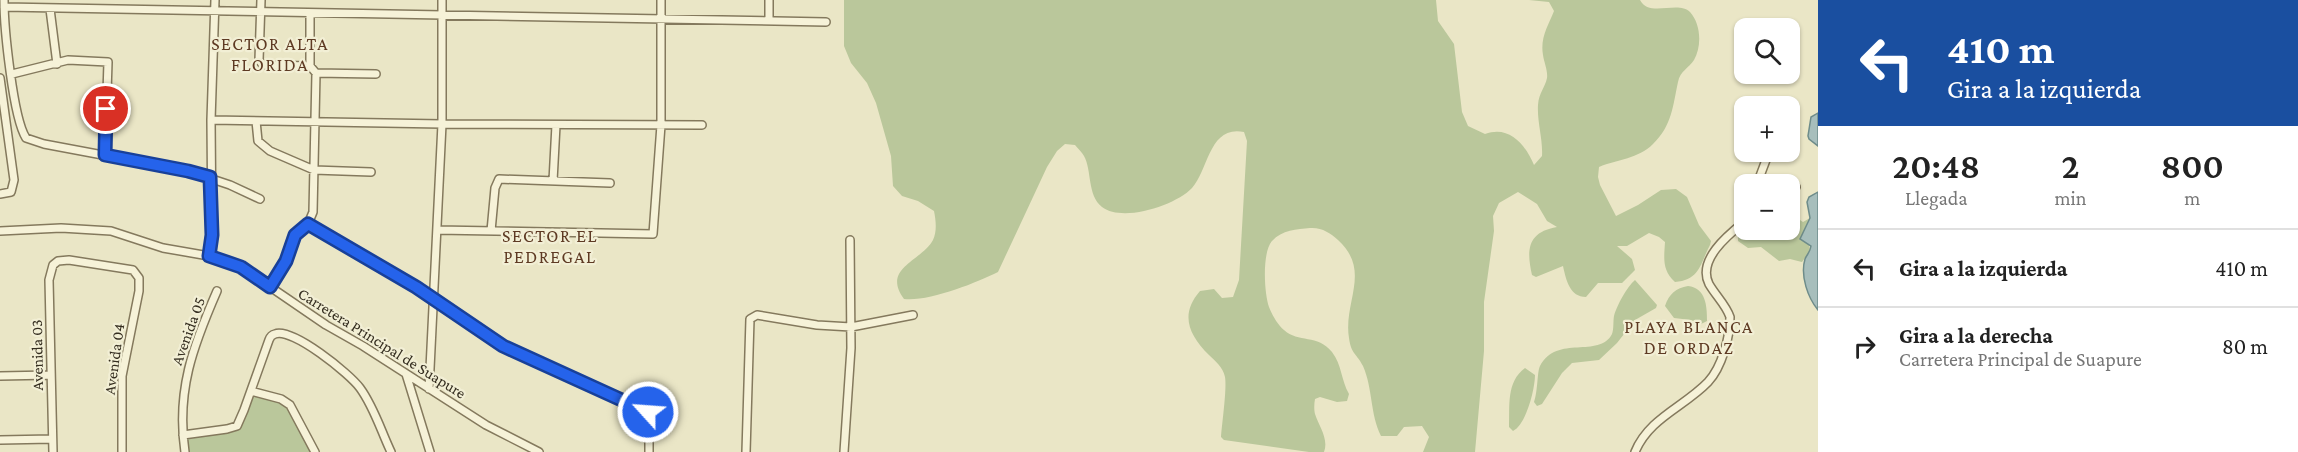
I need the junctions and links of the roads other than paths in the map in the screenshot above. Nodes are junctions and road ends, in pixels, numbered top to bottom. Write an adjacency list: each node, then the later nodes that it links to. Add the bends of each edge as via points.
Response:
1 (110, 0): 9 (street)
2 (215, 0): 10 (street)
3 (261, 0): 11 (street)
4 (442, 0): 13 (street)
5 (661, 0): 14 (street)
6 (769, 0): 15 (street)
7 (4, 3): 8 (street); 20 (street)
8 (50, 9): 9 (street); 17 (street)
9 (110, 10): 10 (street)
10 (215, 12): 11 (street); 23 (street)
11 (261, 13): 12 (street); 18 (street, via 261,64)
12 (310, 14): 13 (street); 18 (street)
13 (443, 16): 14 (street); 26 (street)
14 (661, 19): 15 (street); 28 (street)
15 (769, 21): 16 (street)
16 (826, 22)
17 (57, 64): 20 (street); 30 (street, via 68,60 108,62)
18 (310, 66): 19 (street)
19 (316, 73): 21 (street); 25 (street)
20 (12, 74): 30 (street, via 19,121 26,138)
21 (376, 74)
22 (0, 78): 36 (street, via 14,180 11,192)
23 (210, 120): 24 (street); 33 (street)
24 (256, 121): 25 (street); 31 (street, via 256,136 263,147)
25 (315, 122): 26 (street); 31 (street)
26 (441, 124): 27 (street); 40 (street)
27 (556, 125): 28 (street); 34 (street)
28 (662, 125): 29 (street); 41 (street, via 653,234)
29 (702, 125)
30 (105, 155): 33 (street)
31 (314, 170): 32 (street); 38 (street, via 313,213)
32 (371, 172)
33 (210, 177): 37 (street); 44 (street)
34 (553, 181): 35 (street); 41 (street, via 499,179)
35 (610, 183)
36 (0, 194)
37 (260, 199)
38 (308, 224): 46 (street, via 295,235 286,261); 48 (street)
39 (0, 231): 44 (street, Carretera Principal de Suapure, via 111,231 163,248)
40 (437, 231): 41 (street); 48 (street)
41 (491, 231)
42 (1734, 232): 69 (street, via 1707,265 1710,285 1730,317 1719,364 1709,381 1646,432)
43 (850, 240): 50 (street)
44 (209, 256): 46 (street, Carretera Principal de Suapure, via 241,267)
45 (58, 261): 52 (street, Avenida 03, via 49,280); 61 (street, Avenida 04, via 80,261 135,272 140,281 121,385)
46 (270, 287): 51 (street, Carretera Principal de Suapure)
47 (217, 291): 56 (street, Avenida 05, via 187,370)
48 (435, 300): 54 (street); 66 (street, via 517,354 646,410)
49 (913, 315): 50 (street)
50 (851, 327): 67 (street, via 757,315 750,319); 68 (street)
51 (406, 374): 54 (street, Carretera Principal de Suapure); 65 (street)
52 (51, 375): 53 (street); 57 (street, Avenida 03)
53 (0, 376)
54 (429, 389): 59 (street, Carretera Principal de Suapure)
55 (251, 391): 56 (street, via 237,426); 63 (street, via 290,405); 64 (street, via 271,336 278,333 293,337 352,378 369,403)
56 (183, 435): 62 (street, Avenida 05)
57 (52, 439): 58 (street); 60 (street, Avenida 03)
58 (0, 440)
59 (535, 451)
60 (52, 452)
61 (122, 452)
62 (185, 452)
63 (315, 452)
64 (391, 452)
65 (429, 452)
66 (649, 452)
67 (747, 452)
68 (844, 452)
69 (1635, 452)

